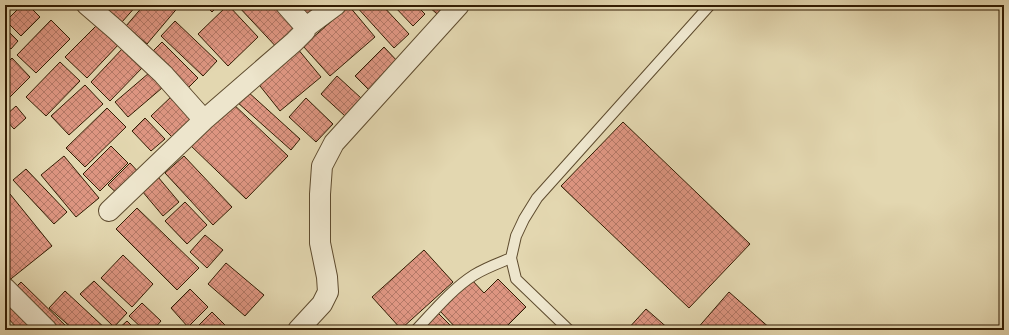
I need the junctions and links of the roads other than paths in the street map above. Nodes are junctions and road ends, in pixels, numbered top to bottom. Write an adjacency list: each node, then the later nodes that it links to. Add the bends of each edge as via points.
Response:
1 (87, 5): 7 (street, via 163,74)
2 (286, 5): 6 (street)
3 (336, 5): 6 (street)
4 (459, 5): 12 (street, via 334,143 322,166 320,243 328,292 322,304)
5 (710, 5): 9 (lane, via 537,198 519,231)
6 (305, 28): 7 (street, via 294,42)
7 (204, 120): 8 (street)
8 (109, 211)
9 (511, 258): 13 (lane, via 468,280); 14 (lane, via 516,279)
10 (5, 288): 11 (street)
11 (47, 330)
12 (298, 330)
13 (416, 330)
14 (570, 330)

